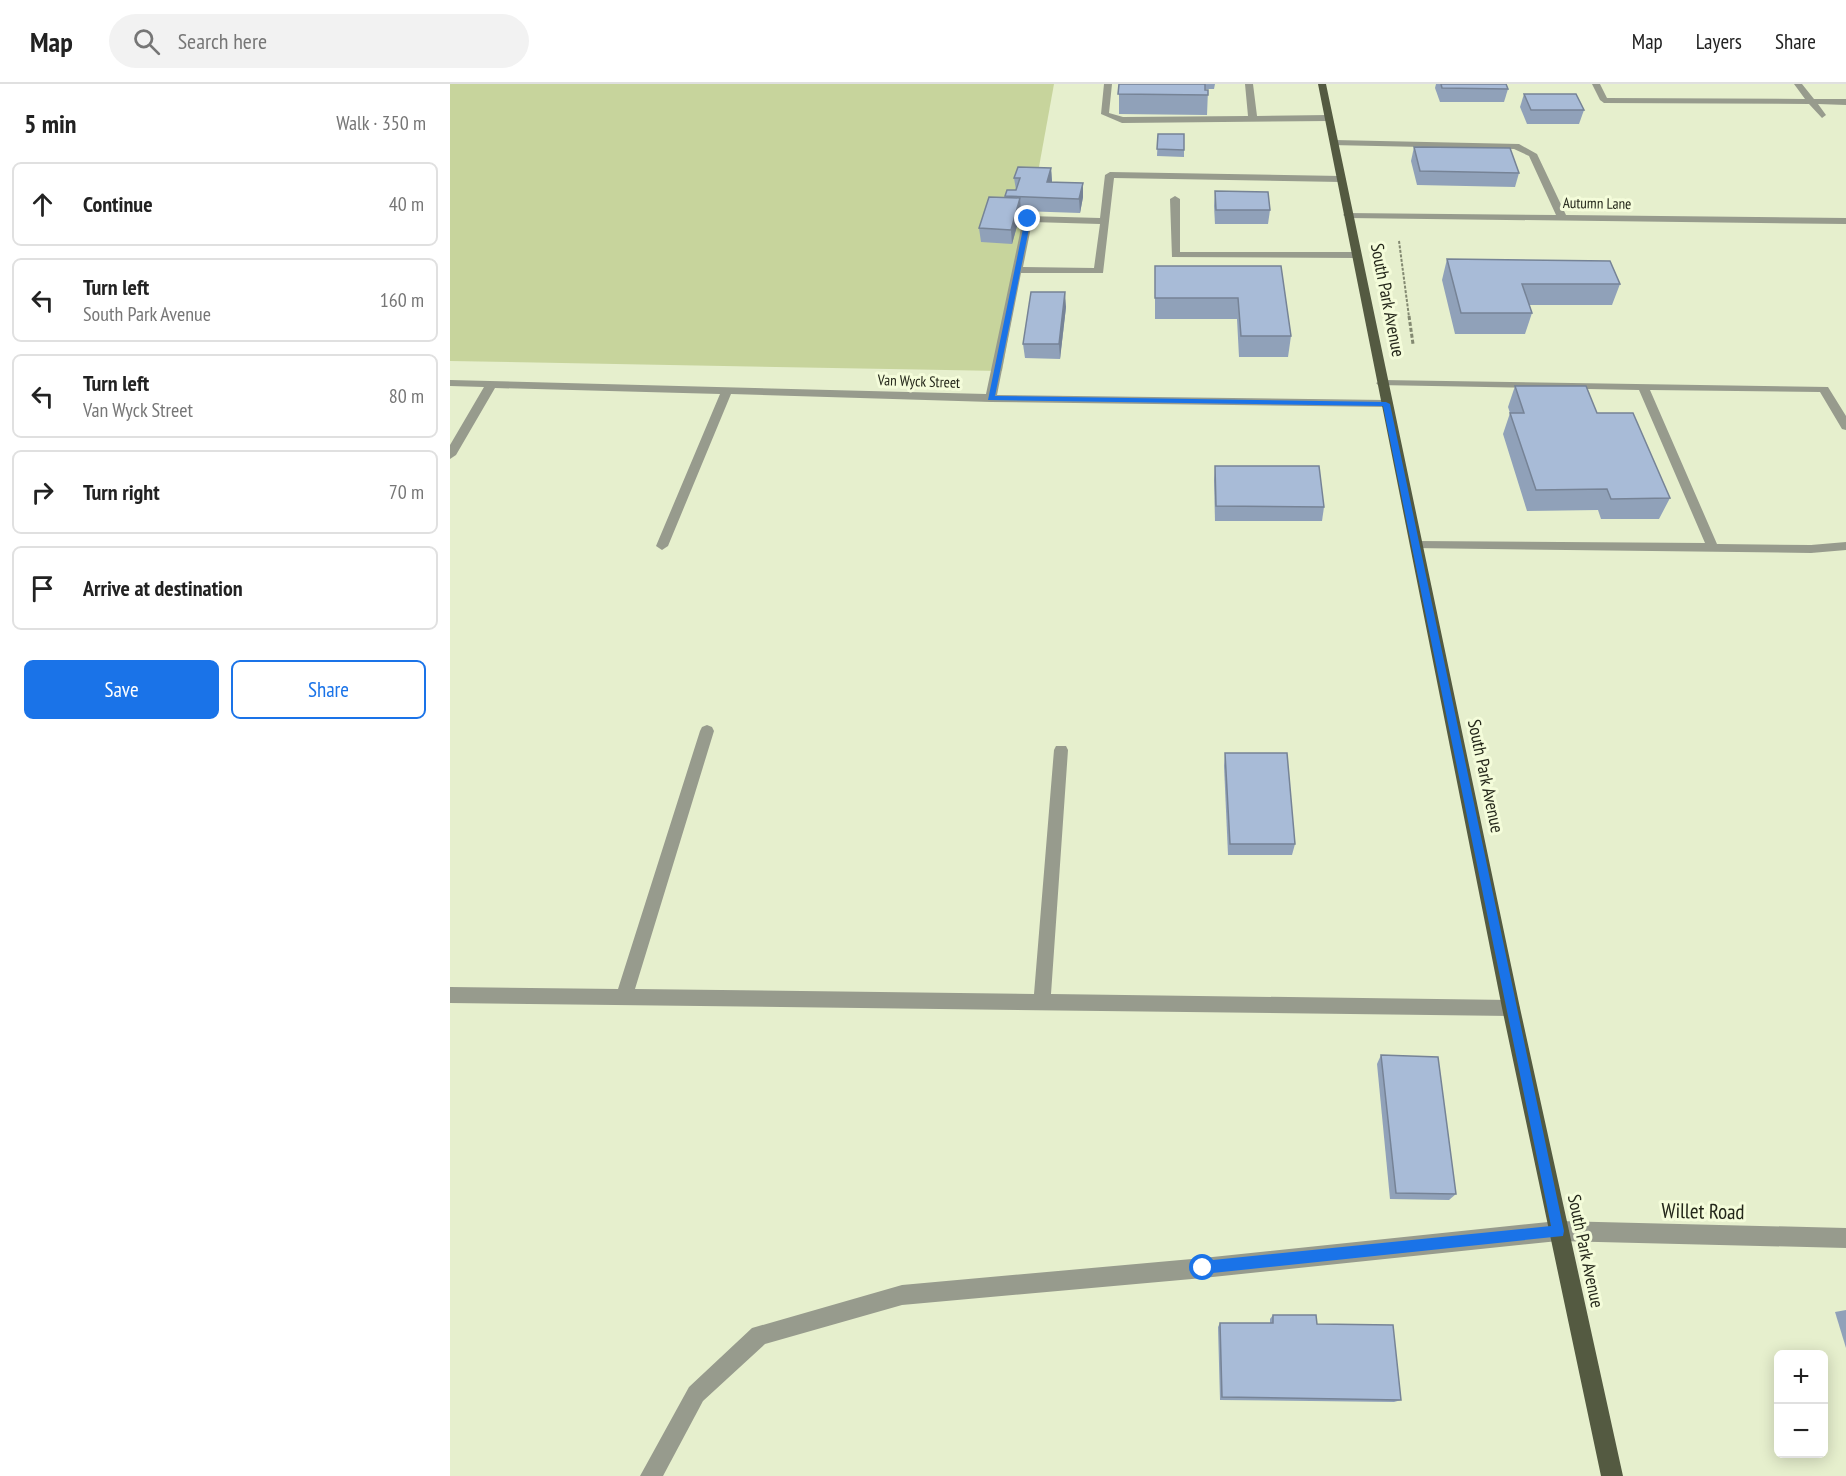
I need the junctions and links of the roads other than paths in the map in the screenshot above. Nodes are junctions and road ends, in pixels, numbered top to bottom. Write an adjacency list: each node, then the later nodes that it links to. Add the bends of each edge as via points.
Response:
1 (1108, 84): 10 (street, via 1105,114 1122,120)
2 (1250, 84): 10 (street)
3 (1322, 84): 9 (main road, South Park Avenue)
4 (1596, 84): 6 (street, via 1604,100)
5 (1798, 84): 6 (street)
6 (1812, 102): 7 (street); 8 (street)
7 (1846, 102)
8 (1822, 115)
9 (1329, 118): 10 (street); 11 (main road, South Park Avenue)
10 (1253, 119)
11 (1334, 143): 12 (main road, South Park Avenue); 15 (street, via 1516,146 1533,154)
12 (1341, 179): 14 (main road, South Park Avenue); 16 (street, via 1110,174)
13 (1175, 198): 18 (street, via 1175,255)
14 (1348, 215): 15 (street, Autumn Lane); 18 (main road, South Park Avenue)
15 (1562, 218): 17 (street, Autumn Lane)
16 (1105, 221): 19 (street, via 1028,219); 19 (street, via 1099,272)
17 (1846, 221)
18 (1356, 255): 20 (main road, South Park Avenue)
19 (1017, 270): 25 (street)
20 (1382, 383): 23 (street); 26 (main road, South Park Avenue)
21 (450, 384): 22 (street, Van Wyck Street)
22 (491, 385): 24 (street, Van Wyck Street); 28 (street)
23 (1643, 387): 27 (street, via 1824,389); 32 (street)
24 (727, 391): 25 (street, Van Wyck Street); 30 (street)
25 (991, 398): 26 (street, Van Wyck Street)
26 (1386, 404): 29 (main road, South Park Avenue)
27 (1846, 426)
28 (450, 455)
29 (1416, 545): 32 (street); 38 (main road, South Park Avenue)
30 (662, 546)
31 (1846, 546): 32 (street)
32 (1713, 548)
33 (707, 731): 36 (street)
34 (1061, 750): 37 (street)
35 (450, 995): 36 (street)
36 (624, 997): 37 (street)
37 (1042, 1002): 38 (street)
38 (1511, 1008): 39 (main road, South Park Avenue)
39 (1558, 1231): 40 (street, Willet Road); 41 (street, Willet Road, via 902,1295 759,1335 696,1394); 42 (main road, South Park Avenue)
40 (1846, 1238)
41 (651, 1476)
42 (1612, 1476)

